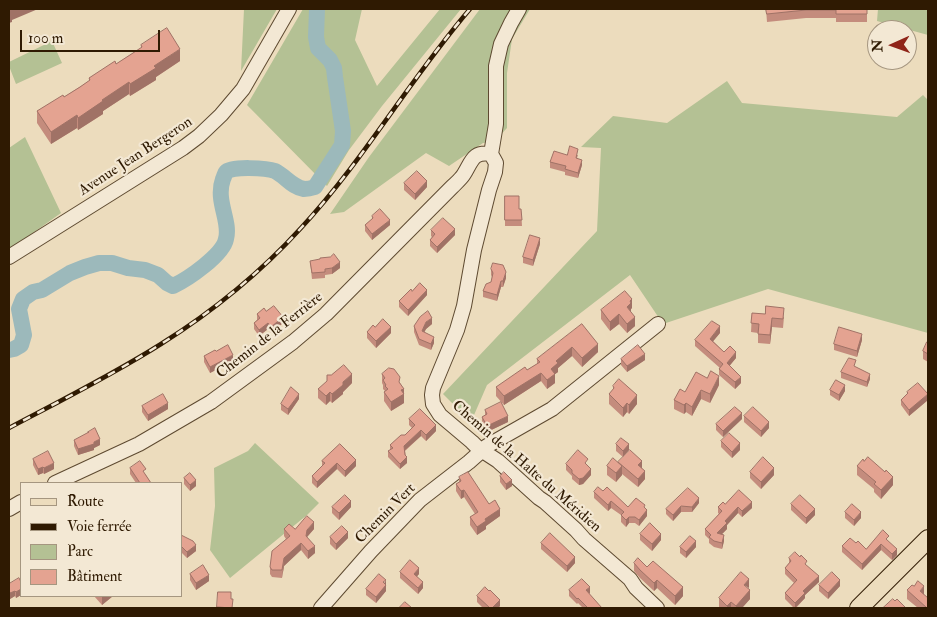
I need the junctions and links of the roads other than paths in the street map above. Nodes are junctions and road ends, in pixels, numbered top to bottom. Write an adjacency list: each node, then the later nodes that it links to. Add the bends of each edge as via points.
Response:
1 (289, 9): 4 (street, Avenue Jean Bergeron, via 243,89 199,136)
2 (520, 9): 3 (street, Chemin de la Halte du Méridien, via 501,44 496,66 496,124)
3 (491, 154): 6 (street, Chemin de la Halte du Méridien, via 496,163 495,172 474,250 464,306 432,395 433,404 440,414); 7 (street, Chemin de la Ferrière, via 475,156 445,194 326,314 292,342 211,402 139,444)
4 (11, 251)
5 (658, 324): 6 (street, Chemin Vert, via 552,409)
6 (482, 451): 11 (street, Chemin Vert, via 420,500); 12 (street, Chemin de la Halte du Méridien, via 545,502 630,579)
7 (57, 482)
8 (20, 503): 9 (street)
9 (9, 509)
10 (928, 539): 13 (main road)
11 (321, 608)
12 (657, 608)
13 (859, 608)

